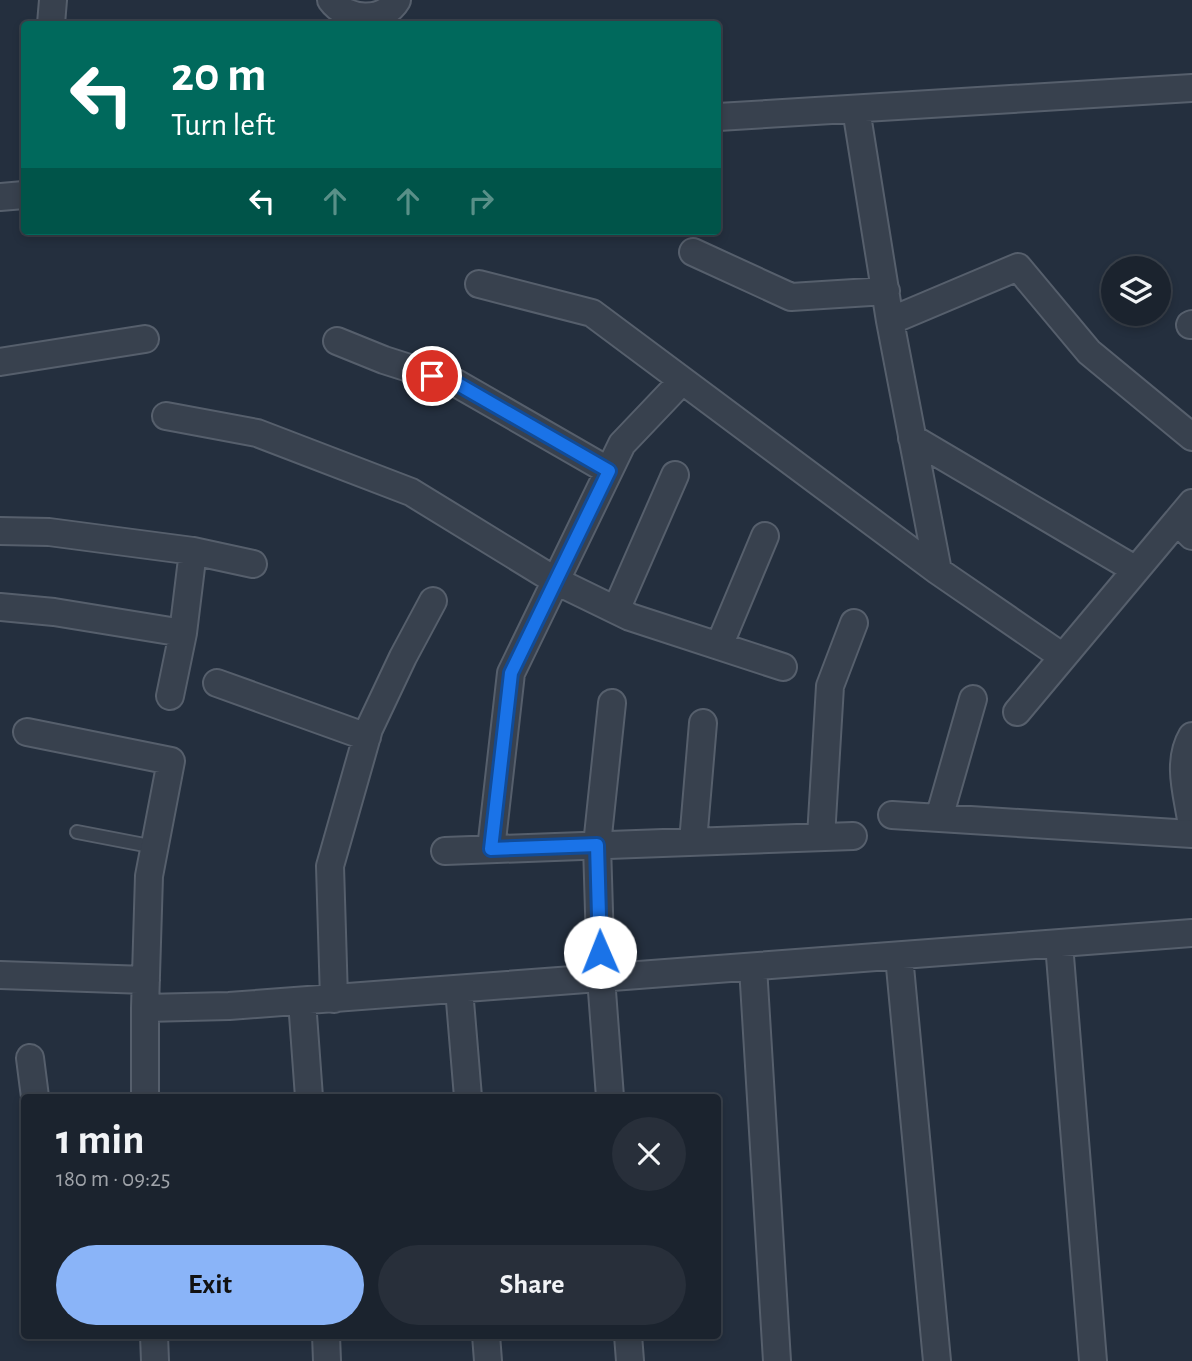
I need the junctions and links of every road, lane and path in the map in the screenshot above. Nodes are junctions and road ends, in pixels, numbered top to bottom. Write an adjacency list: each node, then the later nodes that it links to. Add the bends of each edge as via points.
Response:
1 (53, 0): 4 (street)
2 (331, 0): 3 (street, via 348,14 363,17 392,8)
3 (397, 0)
4 (51, 21)
5 (1192, 88): 6 (street)
6 (856, 109): 7 (street); 12 (street)
7 (721, 117)
8 (21, 195): 9 (street)
9 (0, 197)
10 (692, 252): 12 (street, via 790,297)
11 (479, 284): 17 (street, via 593,313)
12 (886, 291): 13 (street)
13 (890, 321): 19 (street, via 1018,268 1089,352); 20 (street)
14 (145, 339): 16 (street)
15 (337, 341): 21 (street, via 456,383)
16 (0, 362)
17 (682, 380): 21 (street, via 622,444); 28 (street)
18 (166, 416): 30 (street, via 257,433 411,492)
19 (1192, 437)
20 (912, 438): 28 (street); 29 (street)
21 (609, 471): 30 (street)
22 (675, 475): 33 (street)
23 (1187, 520): 29 (street)
24 (0, 531): 26 (street, via 49,532)
25 (765, 536): 36 (street)
26 (193, 551): 27 (street); 35 (street)
27 (253, 564)
28 (937, 570): 37 (street)
29 (1136, 570): 37 (street)
30 (556, 581): 33 (street); 58 (street, via 511,673)
31 (433, 601): 47 (street)
32 (0, 607): 35 (street)
33 (616, 610): 36 (street)
34 (854, 623): 54 (street, via 830,685)
35 (183, 633): 40 (street)
36 (719, 646): 38 (street)
37 (1063, 657): 43 (street)
38 (783, 667)
39 (217, 683): 47 (street)
40 (170, 696)
41 (973, 699): 49 (street)
42 (612, 703): 56 (street)
43 (1017, 712)
44 (703, 723): 55 (street)
45 (27, 732): 57 (street, via 171,761)
46 (1192, 736): 50 (street, via 1183,765)
47 (367, 737): 68 (street, via 330,866)
48 (892, 815): 49 (street)
49 (939, 818): 52 (street)
50 (1192, 826)
51 (78, 832): 57 (lane)
52 (1192, 834)
53 (853, 836): 54 (street)
54 (821, 837): 55 (street)
55 (693, 842): 56 (street)
56 (597, 845): 58 (street); 65 (street)
57 (155, 847): 66 (street, via 149,876)
58 (491, 849): 59 (street)
59 (445, 851)
60 (1192, 933): 61 (street)
61 (1059, 944): 62 (street); 87 (street)
62 (899, 956): 63 (street); 86 (street)
63 (753, 967): 65 (street); 85 (street)
64 (0, 975): 66 (street)
65 (601, 978): 67 (street); 76 (street)
66 (146, 981): 70 (street)
67 (459, 989): 68 (street); 75 (street)
68 (334, 999): 69 (street)
69 (302, 1001): 70 (street); 74 (street)
70 (145, 1009): 73 (street)
71 (30, 1058): 72 (street)
72 (35, 1094)
73 (145, 1094)
74 (309, 1094)
75 (468, 1094)
76 (610, 1094)
77 (153, 1339): 81 (street)
78 (326, 1339): 82 (street)
79 (486, 1339): 83 (street)
80 (628, 1339): 84 (street)
81 (155, 1361)
82 (327, 1361)
83 (488, 1361)
84 (629, 1361)
85 (777, 1361)
86 (937, 1361)
87 (1093, 1361)

